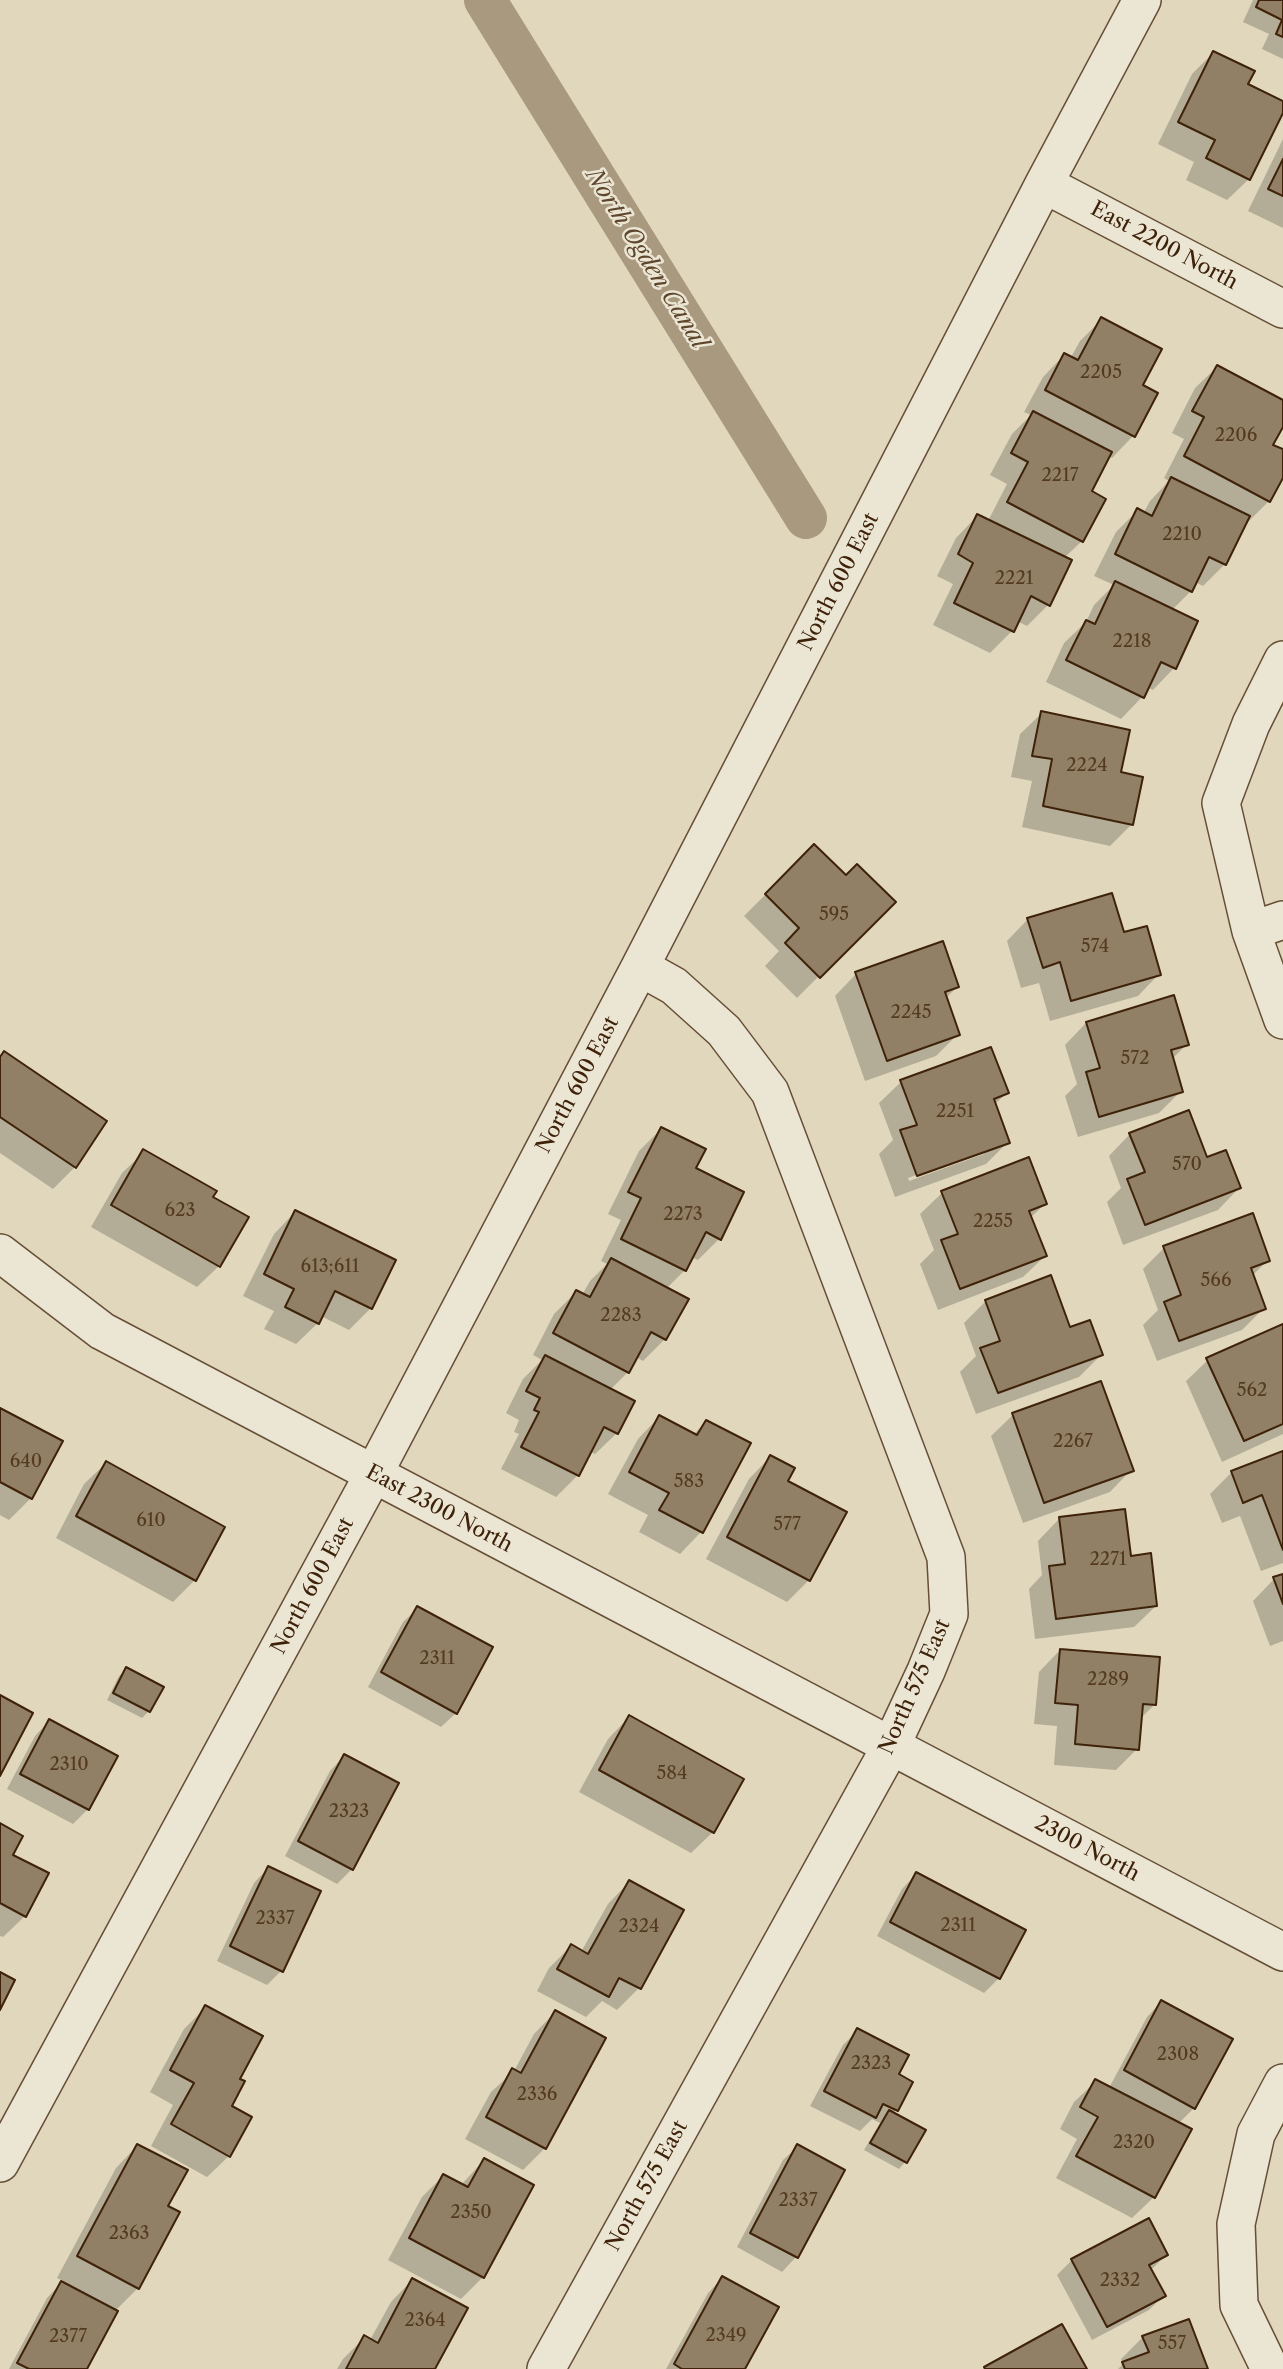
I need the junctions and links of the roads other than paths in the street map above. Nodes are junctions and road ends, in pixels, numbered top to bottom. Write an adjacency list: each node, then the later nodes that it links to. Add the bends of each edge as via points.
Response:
1 (1142, 0): 2 (street, North 600 East)
2 (1044, 184): 3 (street, East 2200 North); 6 (street, North 600 East)
3 (1283, 309)
4 (1283, 660): 5 (street, via 1251,724 1221,803)
5 (1267, 926): 7 (street)
6 (640, 967): 9 (street, North 600 East); 10 (street, North 575 East, via 674,986 724,1031 770,1092 946,1557 949,1614)
7 (1283, 1020)
8 (0, 1253): 9 (street, East 2300 North, via 102,1331)
9 (373, 1475): 10 (street, East 2300 North); 13 (street, North 600 East)
10 (891, 1746): 11 (street, 2300 North); 14 (street, North 575 East)
11 (1283, 1952)
12 (1283, 2084): 15 (street, via 1256,2134 1236,2224 1239,2305)
13 (0, 2163)
14 (546, 2369)
15 (1270, 2369)

